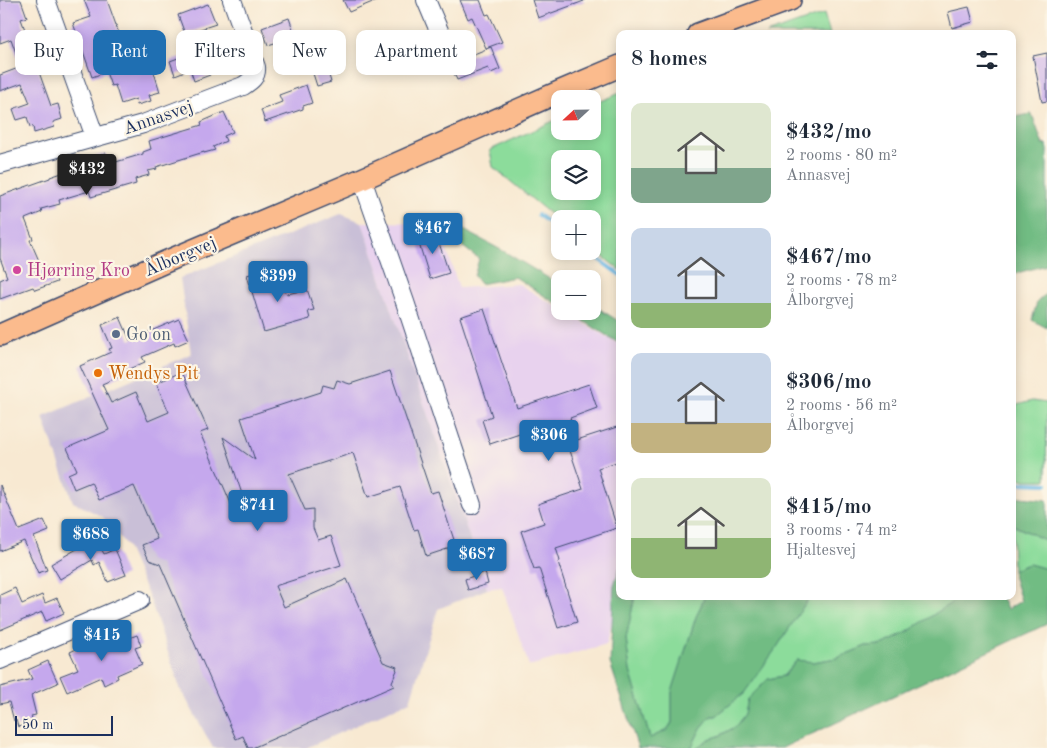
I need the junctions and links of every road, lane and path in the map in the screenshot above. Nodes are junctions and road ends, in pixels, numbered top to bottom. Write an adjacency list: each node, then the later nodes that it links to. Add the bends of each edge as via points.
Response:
1 (46, 0): 9 (street)
2 (232, 0): 9 (street, Annasvej, via 256,67 254,78 243,86 195,105)
3 (426, 0): 6 (street)
4 (790, 0): 5 (main road)
5 (766, 4): 7 (main road)
6 (439, 30)
7 (707, 30)
8 (616, 68): 11 (main road, Ålborgvej)
9 (95, 138): 10 (street, Annasvej)
10 (0, 164)
11 (362, 179): 12 (main road, Ålborgvej); 13 (street)
12 (0, 334)
13 (472, 506)
14 (140, 600): 15 (street)
15 (0, 660)

